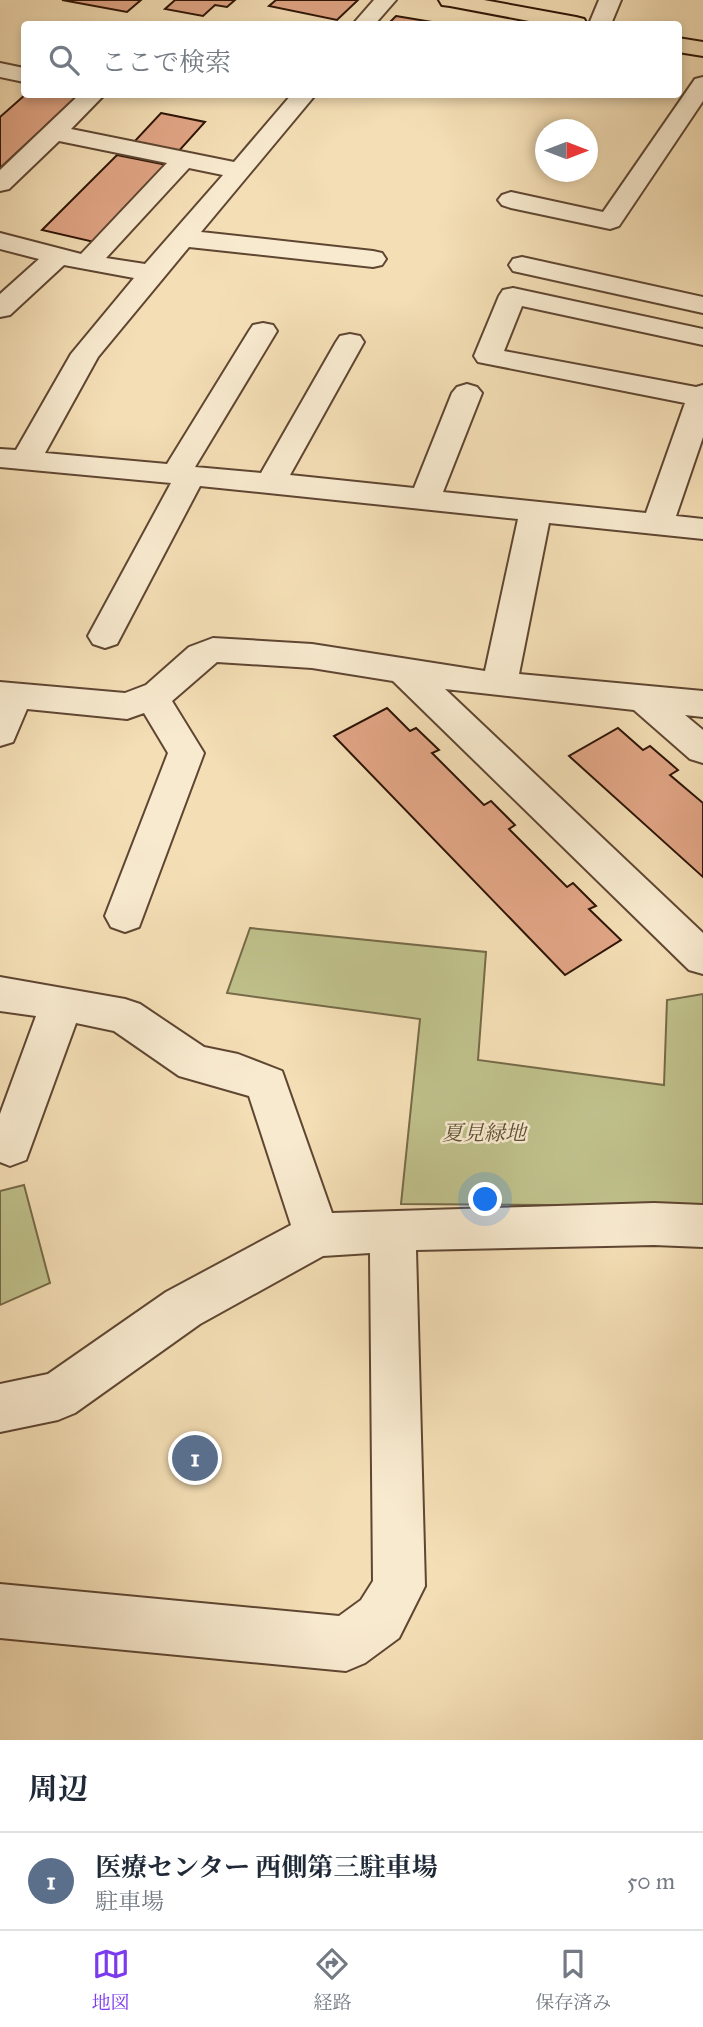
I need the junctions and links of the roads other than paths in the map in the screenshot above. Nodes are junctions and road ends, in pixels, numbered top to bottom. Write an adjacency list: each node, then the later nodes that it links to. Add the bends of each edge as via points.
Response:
1 (385, 0): 4 (street)
2 (454, 0): 5 (main road)
3 (610, 0): 6 (street)
4 (367, 21)
5 (561, 21)
6 (601, 21)
7 (682, 46): 8 (main road)
8 (703, 50)
9 (0, 70): 10 (street)
10 (21, 74)
11 (703, 84): 18 (street, via 610,220)
12 (90, 98): 14 (street)
13 (302, 98): 16 (street)
14 (54, 133): 15 (street); 17 (street)
15 (184, 159): 16 (street); 23 (street)
16 (241, 171): 19 (street)
17 (0, 184)
18 (511, 200)
19 (182, 238): 22 (street); 25 (street)
20 (0, 241): 21 (street)
21 (58, 256): 23 (street); 27 (street)
22 (373, 259)
23 (87, 263): 25 (street)
24 (522, 265): 26 (street)
25 (152, 273): 33 (street, via 85,354)
26 (703, 305)
27 (0, 309)
28 (263, 331): 34 (street)
29 (703, 337): 32 (street, via 513,296 488,356)
30 (350, 342): 35 (street)
31 (467, 393): 36 (street)
32 (703, 396): 38 (street)
33 (13, 459): 34 (street)
34 (183, 476): 35 (street); 40 (street)
35 (270, 483): 36 (street)
36 (424, 501): 37 (street)
37 (535, 512): 38 (street); 42 (street)
38 (659, 524): 39 (street)
39 (703, 529)
40 (105, 636)
41 (405, 672): 42 (street); 44 (street, via 312,656 213,650); 50 (street)
42 (500, 684): 45 (street)
43 (7, 694): 44 (street, via 127,706); 47 (street)
44 (151, 696): 49 (street, via 186,753)
45 (644, 699): 46 (street); 48 (street)
46 (703, 704)
47 (0, 733)
48 (703, 750)
49 (125, 916)
50 (703, 958)
51 (0, 995): 52 (street)
52 (62, 1003): 53 (street); 56 (street, via 125,1016 194,1063 238,1072 267,1084)
53 (10, 1146)
54 (703, 1226): 55 (street)
55 (393, 1230): 56 (street); 58 (street, via 399,1586 380,1619 346,1644)
56 (317, 1235): 57 (street, via 183,1308 58,1396)
57 (0, 1408)
58 (0, 1611)

